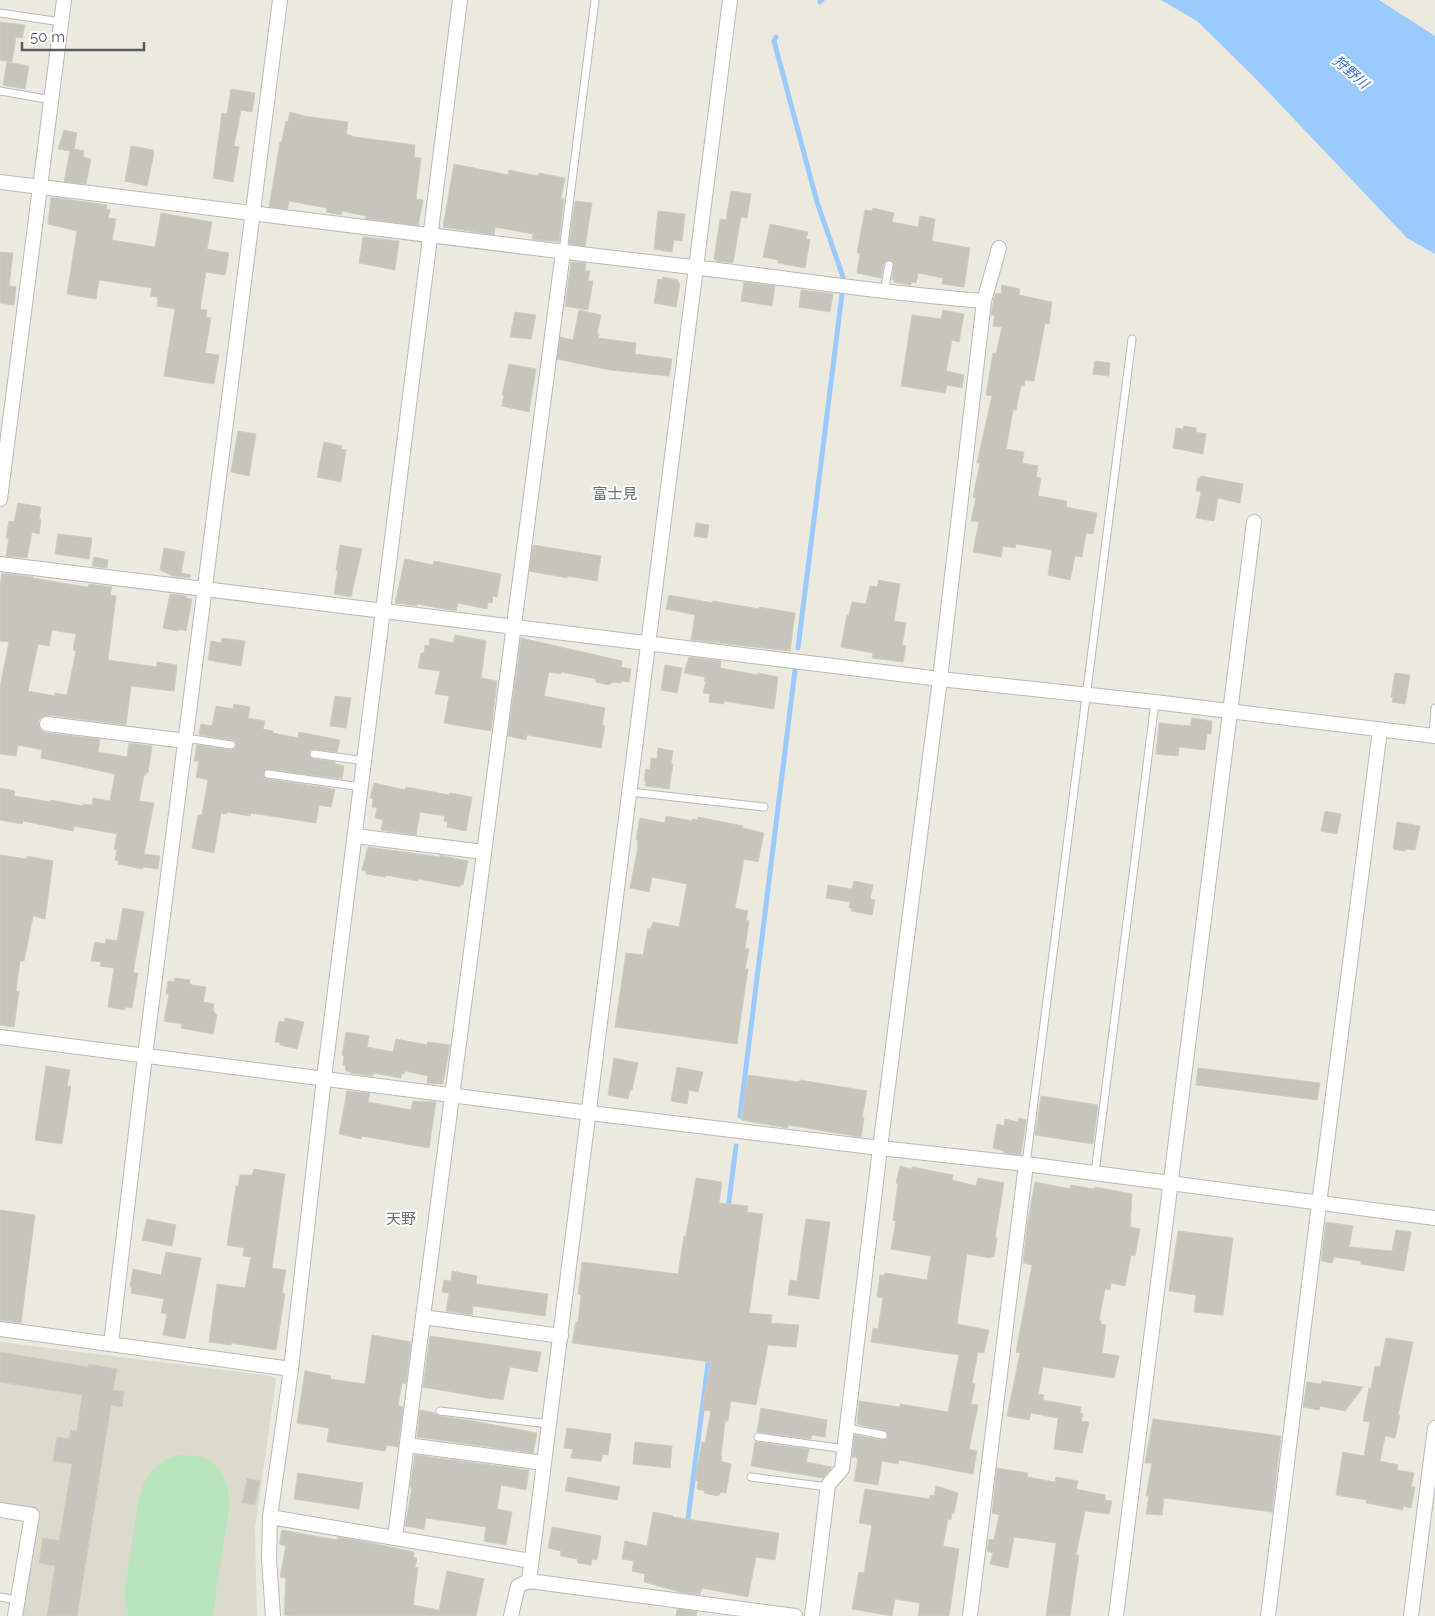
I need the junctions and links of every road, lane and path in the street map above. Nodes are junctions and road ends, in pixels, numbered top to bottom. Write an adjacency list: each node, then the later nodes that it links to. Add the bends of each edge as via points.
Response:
1 (64, 0): 7 (street)
2 (280, 0): 12 (street)
3 (460, 0): 13 (street)
4 (595, 0): 15 (lane)
5 (730, 0): 17 (street)
6 (0, 13): 7 (lane)
7 (61, 22): 9 (street)
8 (0, 91): 9 (lane)
9 (52, 100): 11 (street)
10 (0, 182): 11 (street)
11 (40, 187): 12 (street); 21 (street)
12 (252, 213): 13 (street); 26 (street)
13 (430, 235): 15 (street); 27 (street)
14 (999, 248): 19 (street)
15 (563, 252): 17 (street); 28 (street)
16 (889, 265): 18 (lane)
17 (695, 267): 18 (street); 29 (street)
18 (884, 291): 19 (street)
19 (984, 301): 30 (street)
20 (1132, 339): 31 (lane)
21 (4, 430): 22 (street)
22 (2, 461): 23 (street)
23 (0, 499)
24 (1254, 522): 34 (street)
25 (0, 564): 26 (street)
26 (205, 588): 27 (street); 38 (street)
27 (384, 610): 28 (street); 41 (street)
28 (514, 626): 29 (street); 47 (street)
29 (649, 642): 30 (street); 44 (street)
30 (940, 679): 31 (street); 53 (street)
31 (1085, 695): 32 (street); 54 (lane)
32 (1155, 702): 34 (street); 55 (lane)
33 (1435, 708): 37 (lane)
34 (1231, 712): 36 (street); 56 (street)
35 (47, 724): 38 (street)
36 (1380, 730): 37 (street); 57 (street)
37 (1434, 736)
38 (186, 740): 39 (lane); 49 (street)
39 (231, 746)
40 (314, 754): 41 (lane)
41 (365, 761): 43 (street)
42 (268, 774): 43 (lane)
43 (362, 786): 46 (street)
44 (630, 792): 45 (lane); 52 (street)
45 (764, 807)
46 (355, 836): 47 (street); 50 (street)
47 (484, 852): 51 (street)
48 (0, 1037): 49 (street)
49 (145, 1056): 50 (street); 62 (street)
50 (324, 1078): 51 (street); 63 (street)
51 (454, 1095): 52 (street); 59 (street)
52 (590, 1113): 53 (street); 61 (street)
53 (880, 1148): 54 (street); 66 (street)
54 (1026, 1164): 55 (street); 87 (street)
55 (1095, 1173): 56 (street)
56 (1172, 1183): 57 (street); 88 (street)
57 (1318, 1204): 58 (street); 89 (street)
58 (1435, 1218)
59 (423, 1317): 61 (street); 70 (street)
60 (0, 1329): 62 (street)
61 (561, 1336): 65 (street)
62 (112, 1344): 63 (street)
63 (291, 1369): 76 (street)
64 (440, 1411): 65 (lane)
65 (549, 1424): 72 (street)
66 (847, 1428): 68 (lane); 71 (street)
67 (1435, 1428): 90 (street)
68 (883, 1434)
69 (758, 1437): 71 (lane)
70 (407, 1445): 72 (street); 77 (street)
71 (845, 1449): 74 (street, via 842,1469)
72 (544, 1463): 78 (street)
73 (751, 1477): 74 (lane)
74 (828, 1487): 86 (street)
75 (0, 1510): 81 (street, via 32,1515)
76 (270, 1516): 77 (street); 83 (street)
77 (395, 1538): 78 (street)
78 (531, 1561): 79 (street)
79 (529, 1581): 84 (street, via 518,1586); 85 (street)
80 (0, 1597): 81 (lane)
81 (18, 1600): 82 (street)
82 (15, 1616)
83 (273, 1616)
84 (511, 1616)
85 (795, 1616)
86 (812, 1616)
87 (970, 1616)
88 (1116, 1616)
89 (1268, 1616)
90 (1411, 1616)

